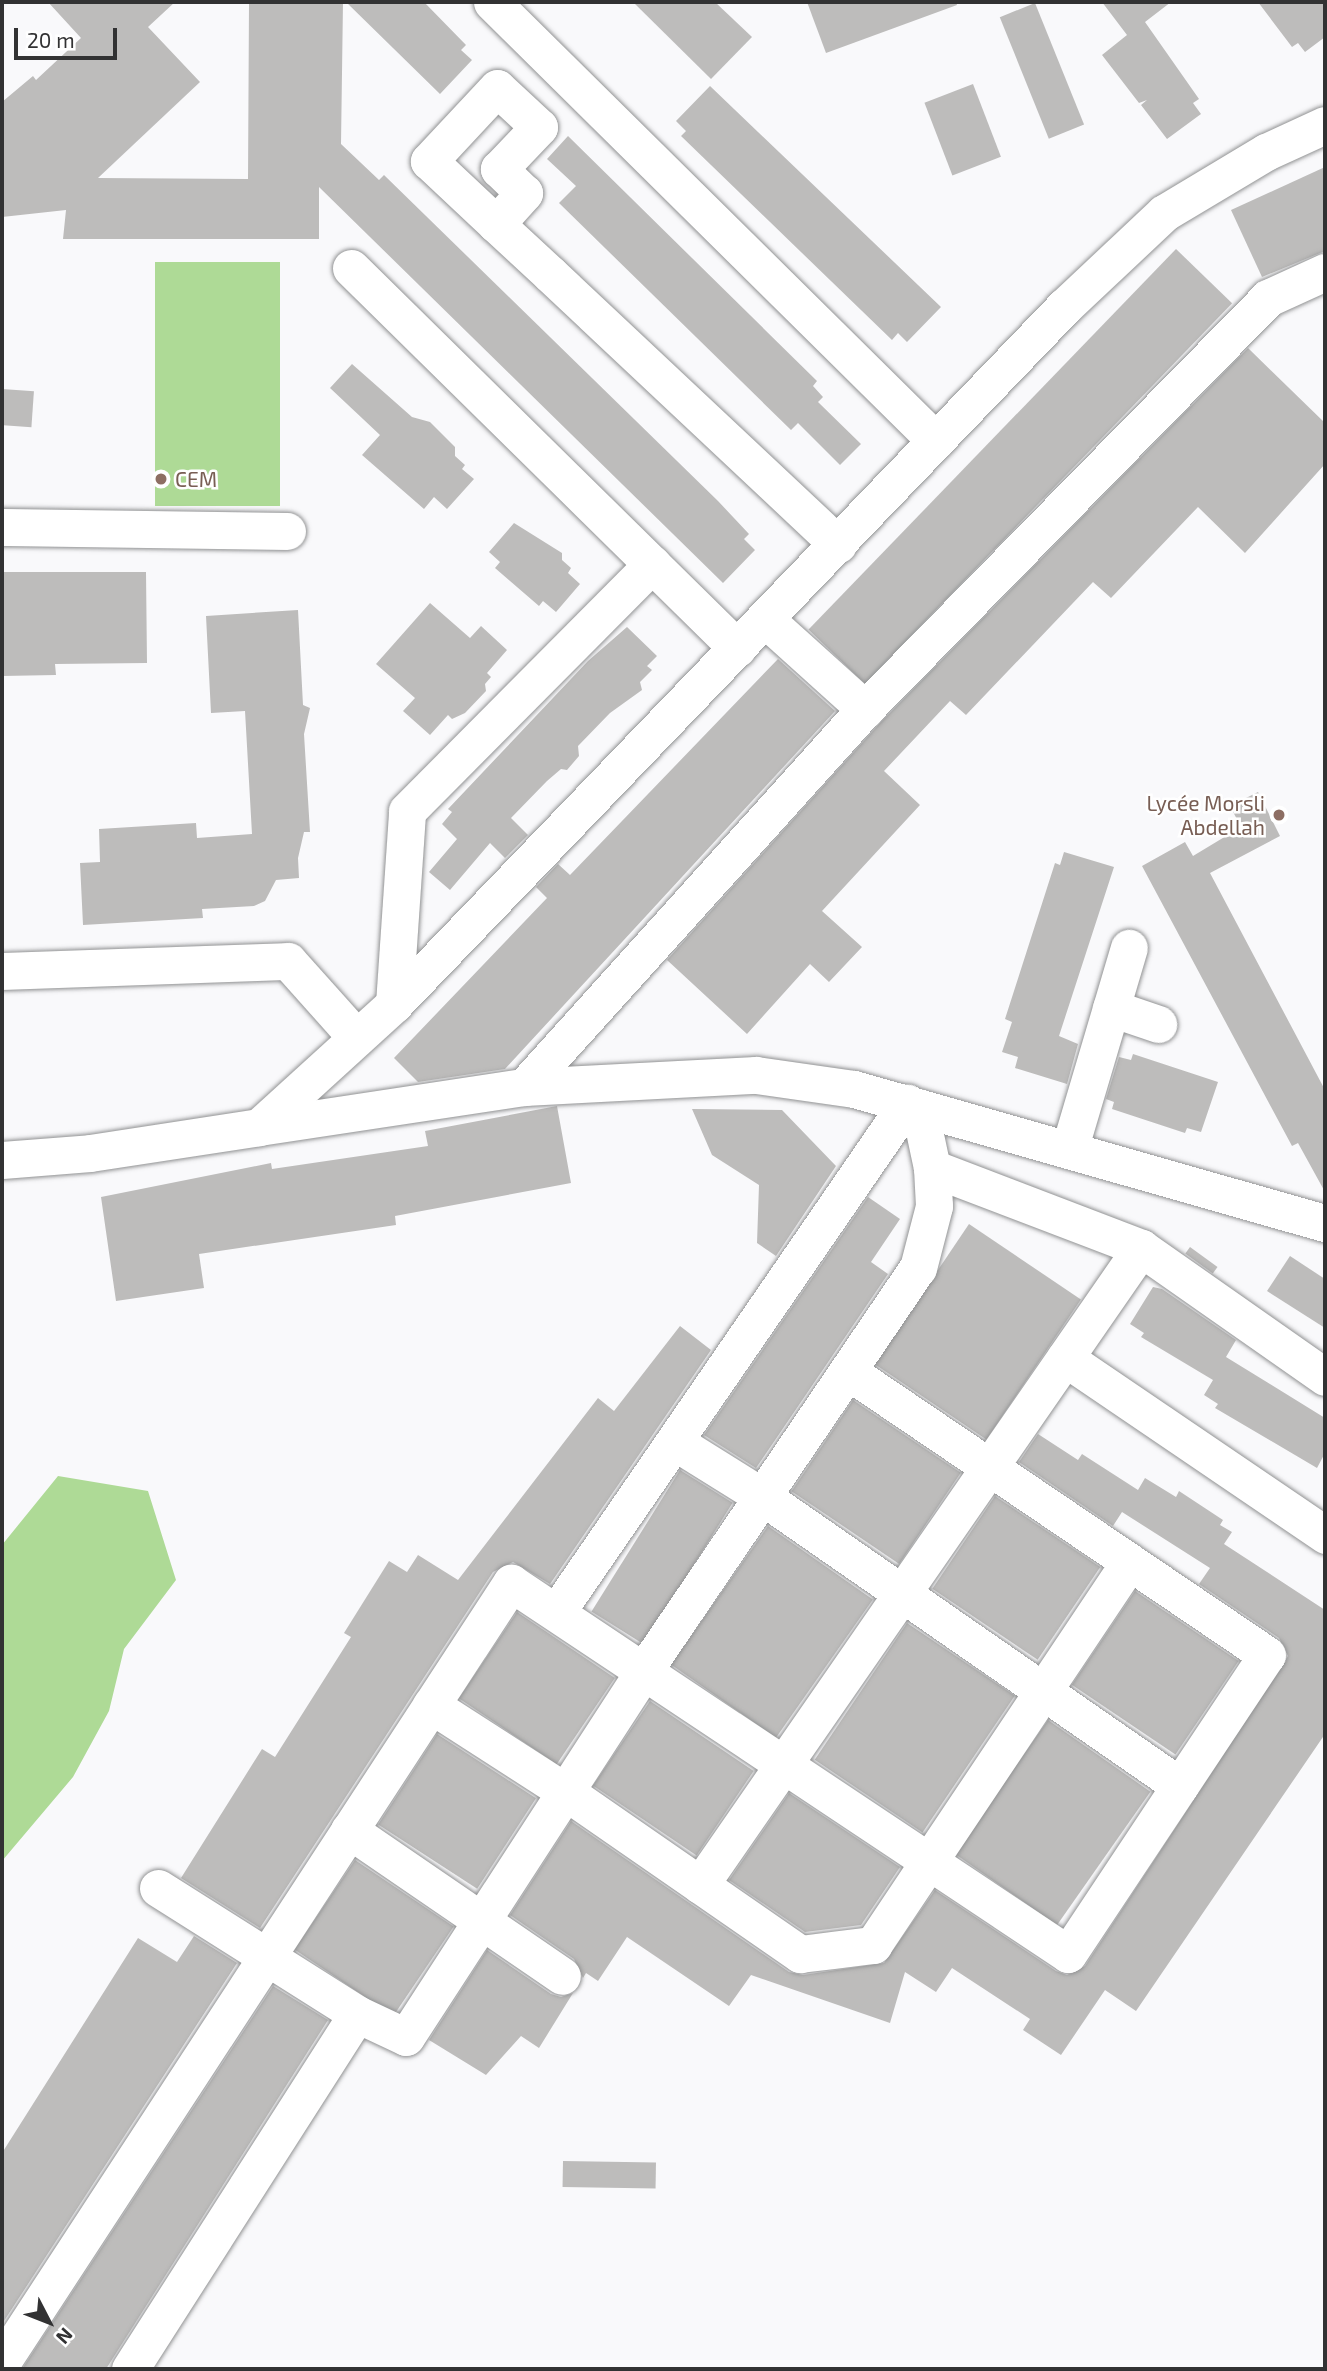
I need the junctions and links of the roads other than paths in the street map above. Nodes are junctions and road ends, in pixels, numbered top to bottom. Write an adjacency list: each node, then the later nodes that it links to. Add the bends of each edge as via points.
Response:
1 (492, 2): 6 (street)
2 (1325, 125): 6 (street, via 1266,152 1164,213 1065,307)
3 (496, 224): 9 (street)
4 (351, 268): 10 (street)
5 (1325, 272): 13 (street, via 1268,298)
6 (936, 441): 9 (street)
7 (2, 527): 8 (street)
8 (287, 531)
9 (838, 544): 11 (street)
10 (652, 564): 12 (street); 16 (street, via 407,811)
11 (765, 619): 12 (street); 13 (street)
12 (737, 649): 16 (street)
13 (865, 709): 20 (street)
14 (1129, 948): 17 (street)
15 (2, 971): 19 (street, via 288,961)
16 (394, 1004): 19 (street)
17 (1111, 1008): 18 (street); 23 (street)
18 (1158, 1024)
19 (355, 1036): 22 (street)
20 (524, 1087): 21 (street, via 756,1075 854,1089); 22 (street)
21 (913, 1105): 23 (street); 25 (street); 31 (street)
22 (259, 1127): 24 (street, via 90,1153)
23 (1069, 1150): 26 (street)
24 (2, 1160)
25 (932, 1168): 27 (street); 29 (street, via 934,1206 918,1268)
26 (1325, 1223)
27 (1140, 1248): 28 (street); 30 (street)
28 (1065, 1359): 32 (street); 34 (street)
29 (849, 1372): 32 (street); 33 (street)
30 (1325, 1377)
31 (676, 1442): 33 (street); 37 (street)
32 (988, 1466): 35 (street); 36 (street)
33 (763, 1497): 36 (street); 38 (street)
34 (1325, 1535)
35 (1129, 1562): 39 (street); 42 (street, via 1267,1655)
36 (900, 1592): 39 (street); 41 (street)
37 (558, 1611): 38 (street); 40 (street, via 511,1583)
38 (645, 1669): 41 (street); 43 (street)
39 (1042, 1690): 42 (street); 45 (street)
40 (431, 1705): 43 (street); 44 (street)
41 (782, 1762): 45 (street); 46 (street)
42 (1180, 1786): 45 (street, via 1068,1954)
43 (566, 1792): 46 (street); 48 (street)
44 (349, 1830): 48 (street); 49 (street)
45 (929, 1860): 46 (street, via 873,1945 800,1954)
46 (700, 1885)
47 (158, 1888): 49 (street)
48 (482, 1922): 50 (street); 51 (street, via 406,2037)
49 (267, 1956): 51 (street); 52 (street)
50 (562, 1976)
51 (357, 2014): 53 (street)
52 (2, 2362)
53 (130, 2369)

